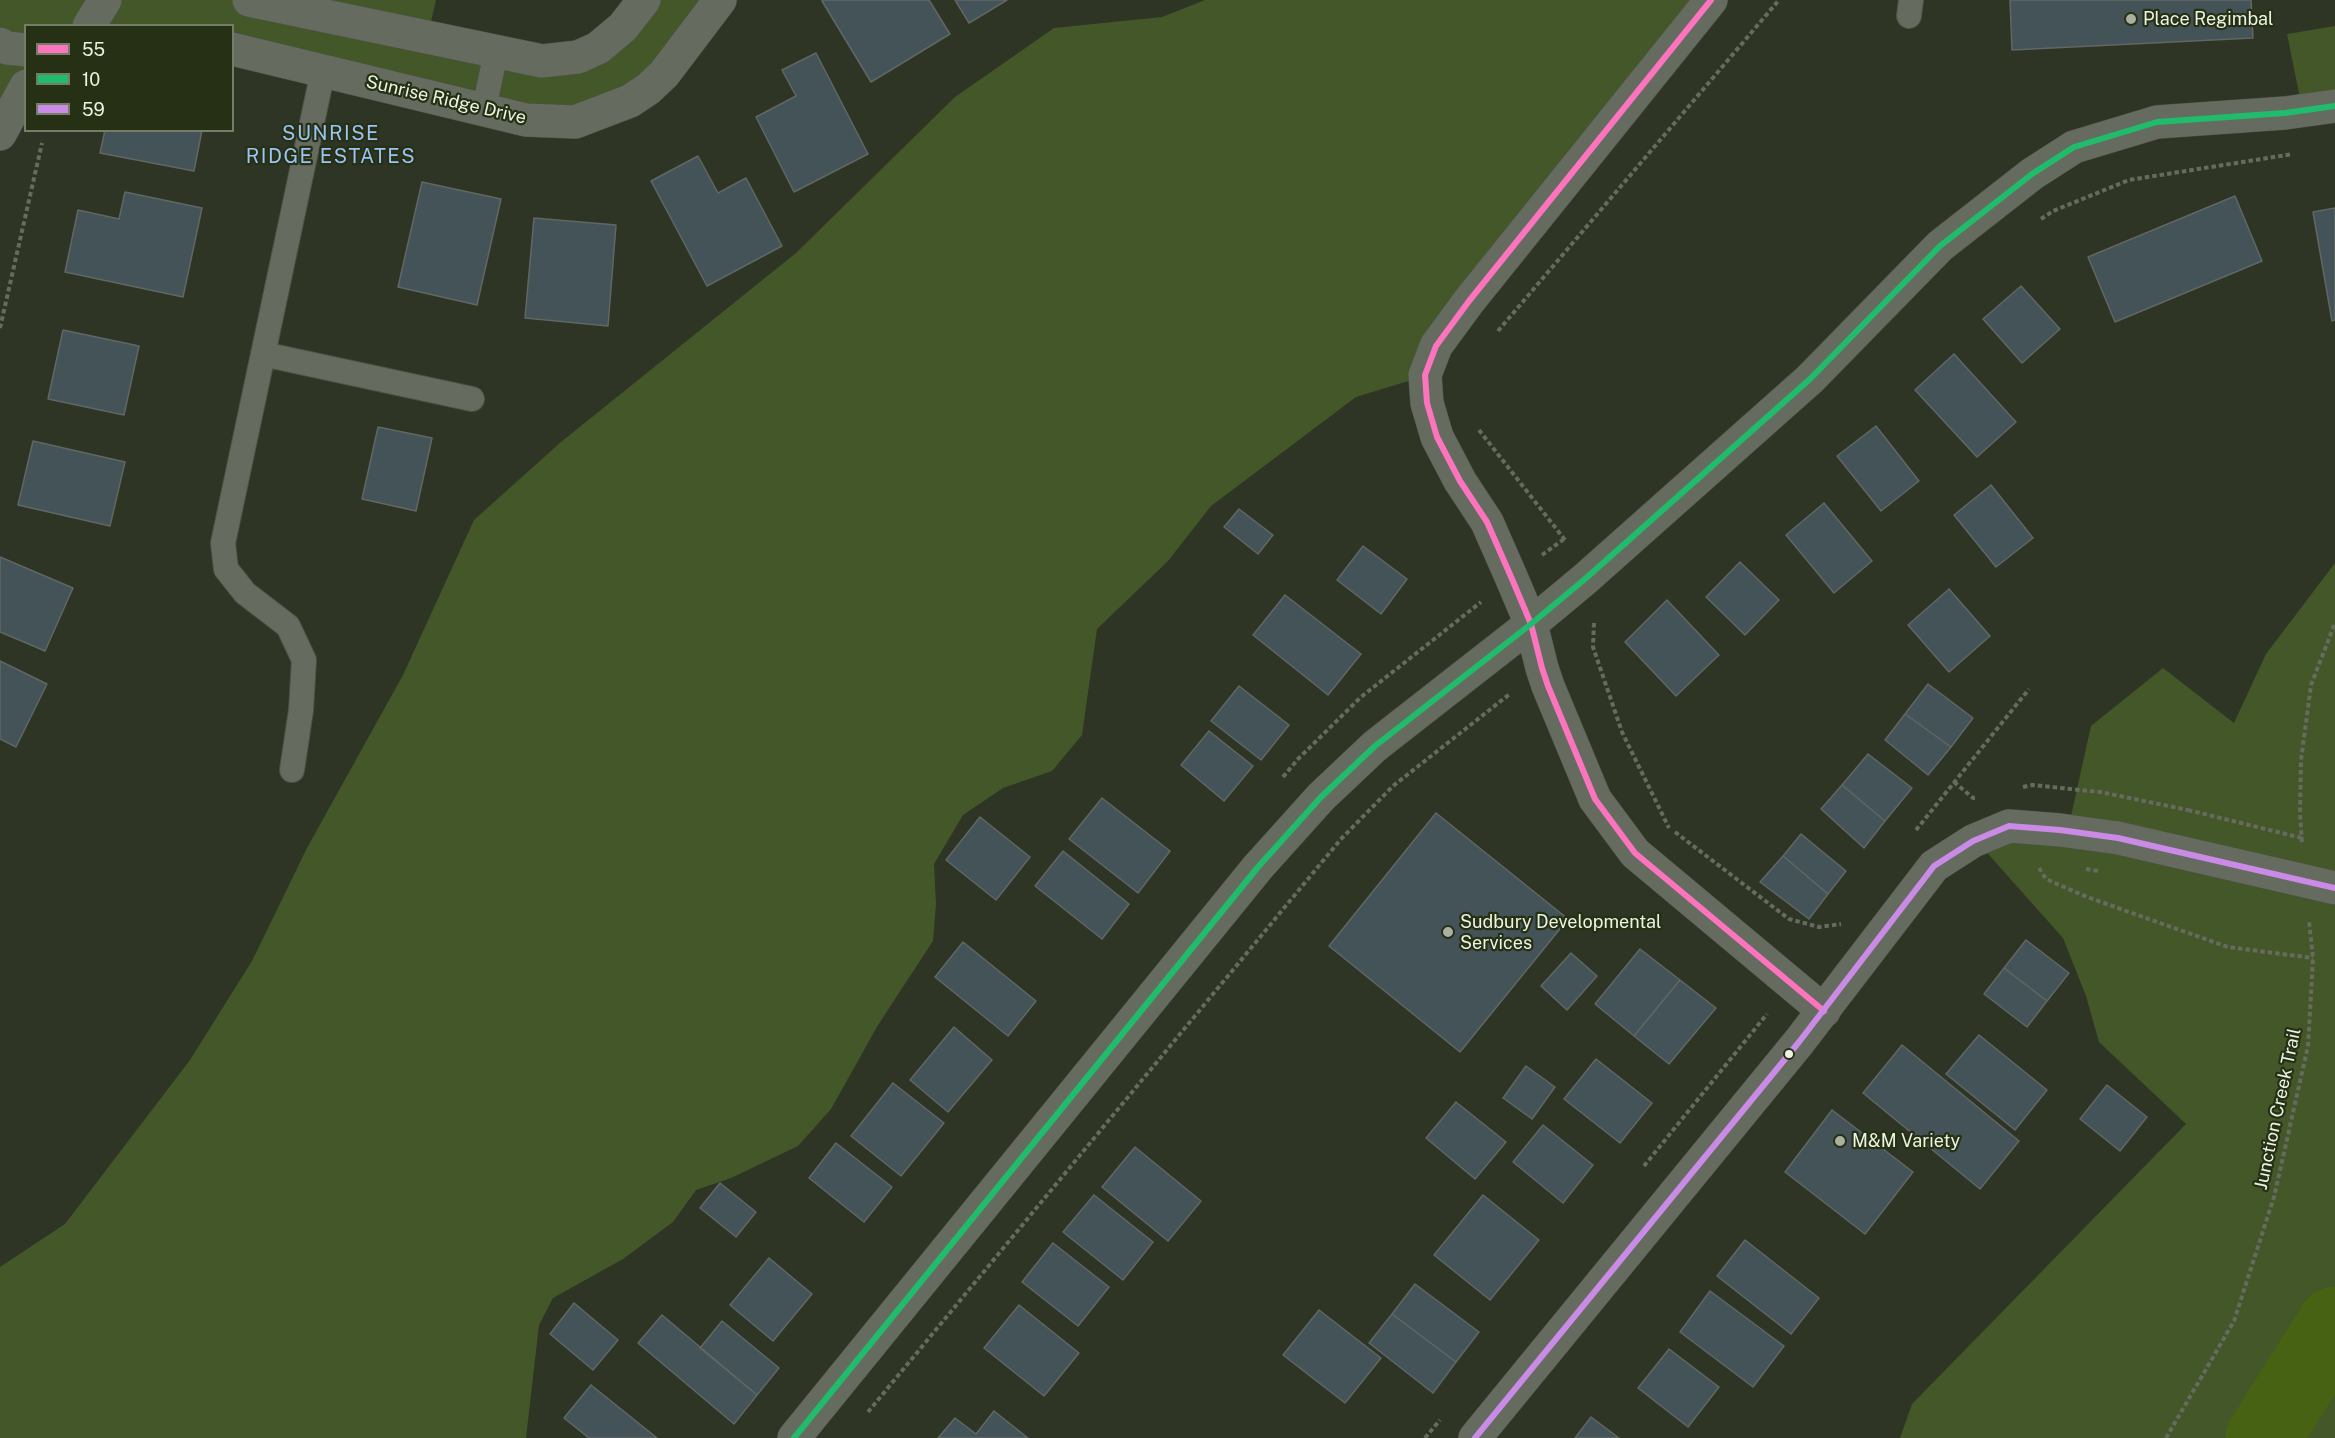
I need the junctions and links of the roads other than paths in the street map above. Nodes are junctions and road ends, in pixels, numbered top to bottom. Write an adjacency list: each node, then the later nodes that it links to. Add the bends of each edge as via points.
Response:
1 (105, 0): 6 (street)
2 (249, 0): 10 (street)
3 (644, 0): 10 (street, via 623,27 598,48 578,57 542,61)
4 (720, 0): 14 (street, Sunrise Ridge Drive, via 664,74 630,101 576,122 526,120)
5 (1711, 0): 18 (street, via 1469,301 1436,346 1425,375 1427,403 1437,437 1487,522)
6 (90, 24)
7 (0, 44): 8 (street)
8 (24, 50)
9 (234, 50): 11 (street, Sunrise Ridge Drive)
10 (496, 52): 14 (lane)
11 (323, 71): 14 (street, Sunrise Ridge Drive); 16 (lane)
12 (24, 90): 15 (street)
13 (2335, 106): 18 (street, via 2157,122 2074,147 2032,174 1940,246 1810,379)
14 (484, 110)
15 (0, 134)
16 (263, 354): 17 (lane); 19 (lane, via 222,543 226,570 245,593 288,626 304,660)
17 (472, 399)
18 (1531, 624): 21 (street, via 1542,668 1566,732 1595,799 1614,827 1635,853); 22 (street, via 1375,746 1321,797 1258,867)
19 (292, 770)
20 (2335, 888): 21 (street, bridge, via 2118,838 2009,826 1973,841 1934,866)
21 (1824, 1011): 23 (street)
22 (794, 1438)
23 (1475, 1438)

